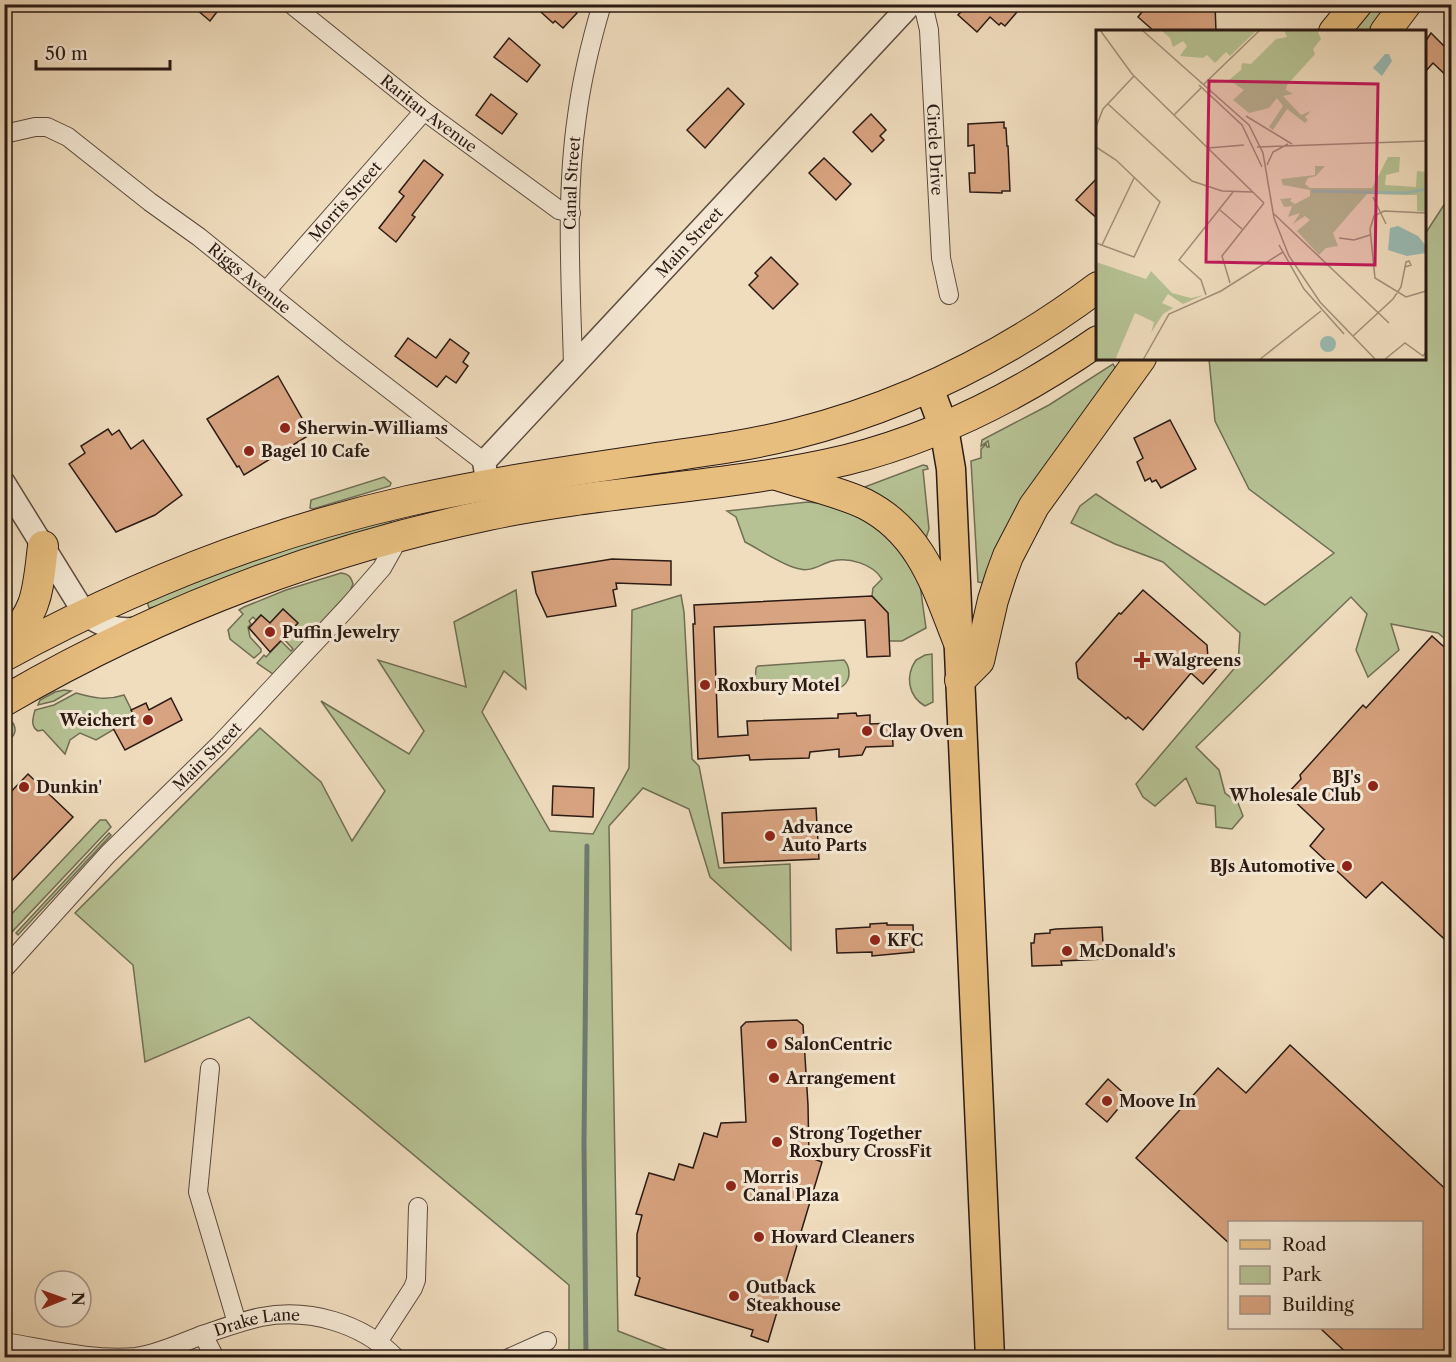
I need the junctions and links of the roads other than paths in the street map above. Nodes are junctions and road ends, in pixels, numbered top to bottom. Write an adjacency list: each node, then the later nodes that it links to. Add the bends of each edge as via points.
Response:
1 (291, 4): 9 (street, Raritan Avenue)
2 (602, 4): 11 (street, Canal Street, via 576,118)
3 (911, 4): 17 (street, Main Street)
4 (921, 4): 14 (street, Circle Drive, via 929,30 941,258)
5 (1357, 4): 7 (highway)
6 (1406, 4): 8 (highway)
7 (1336, 30)
8 (1386, 30)
9 (424, 111): 11 (street, Raritan Avenue, via 560,210); 13 (street, Morris Street)
10 (4, 134): 13 (street, Riggs Avenue, via 47,127 68,137)
11 (571, 213): 17 (street, Canal Street)
12 (1096, 287): 18 (highway, via 1021,340)
13 (267, 290): 20 (street, Riggs Avenue)
14 (949, 295)
15 (1096, 342): 19 (highway, via 1007,398)
16 (1140, 360): 31 (highway, via 1034,506 1001,575 979,661)
17 (573, 366): 20 (street, Main Street)
18 (929, 388): 19 (main road); 20 (highway, via 857,416 747,445 532,476)
19 (944, 428): 21 (highway, via 845,460); 27 (main road, via 951,469)
20 (486, 473): 25 (highway, via 406,501 292,531 193,566)
21 (774, 474): 23 (highway, via 553,503); 27 (highway, via 862,503 895,525 925,562)
22 (4, 483): 24 (street)
23 (399, 536): 26 (highway, via 293,567); 33 (street, Main Street, via 382,568 347,608 219,745 108,854)
24 (43, 546): 25 (street); 28 (highway, via 34,606)
25 (85, 614): 26 (street, via 113,628); 29 (highway); 30 (highway, via 87,625 82,634)
26 (147, 627): 32 (highway)
27 (959, 643): 31 (main road)
28 (4, 647)
29 (4, 656)
30 (4, 678)
31 (960, 680): 45 (main road)
32 (4, 701)
33 (4, 969)
34 (210, 1068): 36 (street, via 198,1192)
35 (418, 1207): 40 (street, via 416,1280)
36 (237, 1323): 37 (street, Drake Lane); 40 (street, Drake Lane, via 263,1316 319,1317 344,1324)
37 (203, 1335): 41 (street, Drake Lane, via 135,1357); 42 (street)
38 (547, 1341): 44 (street)
39 (4, 1342): 41 (street, Drake Lane)
40 (378, 1342): 43 (street, Drake Lane)
41 (24, 1352)
42 (215, 1358)
43 (396, 1358)
44 (509, 1358)
45 (990, 1358)

